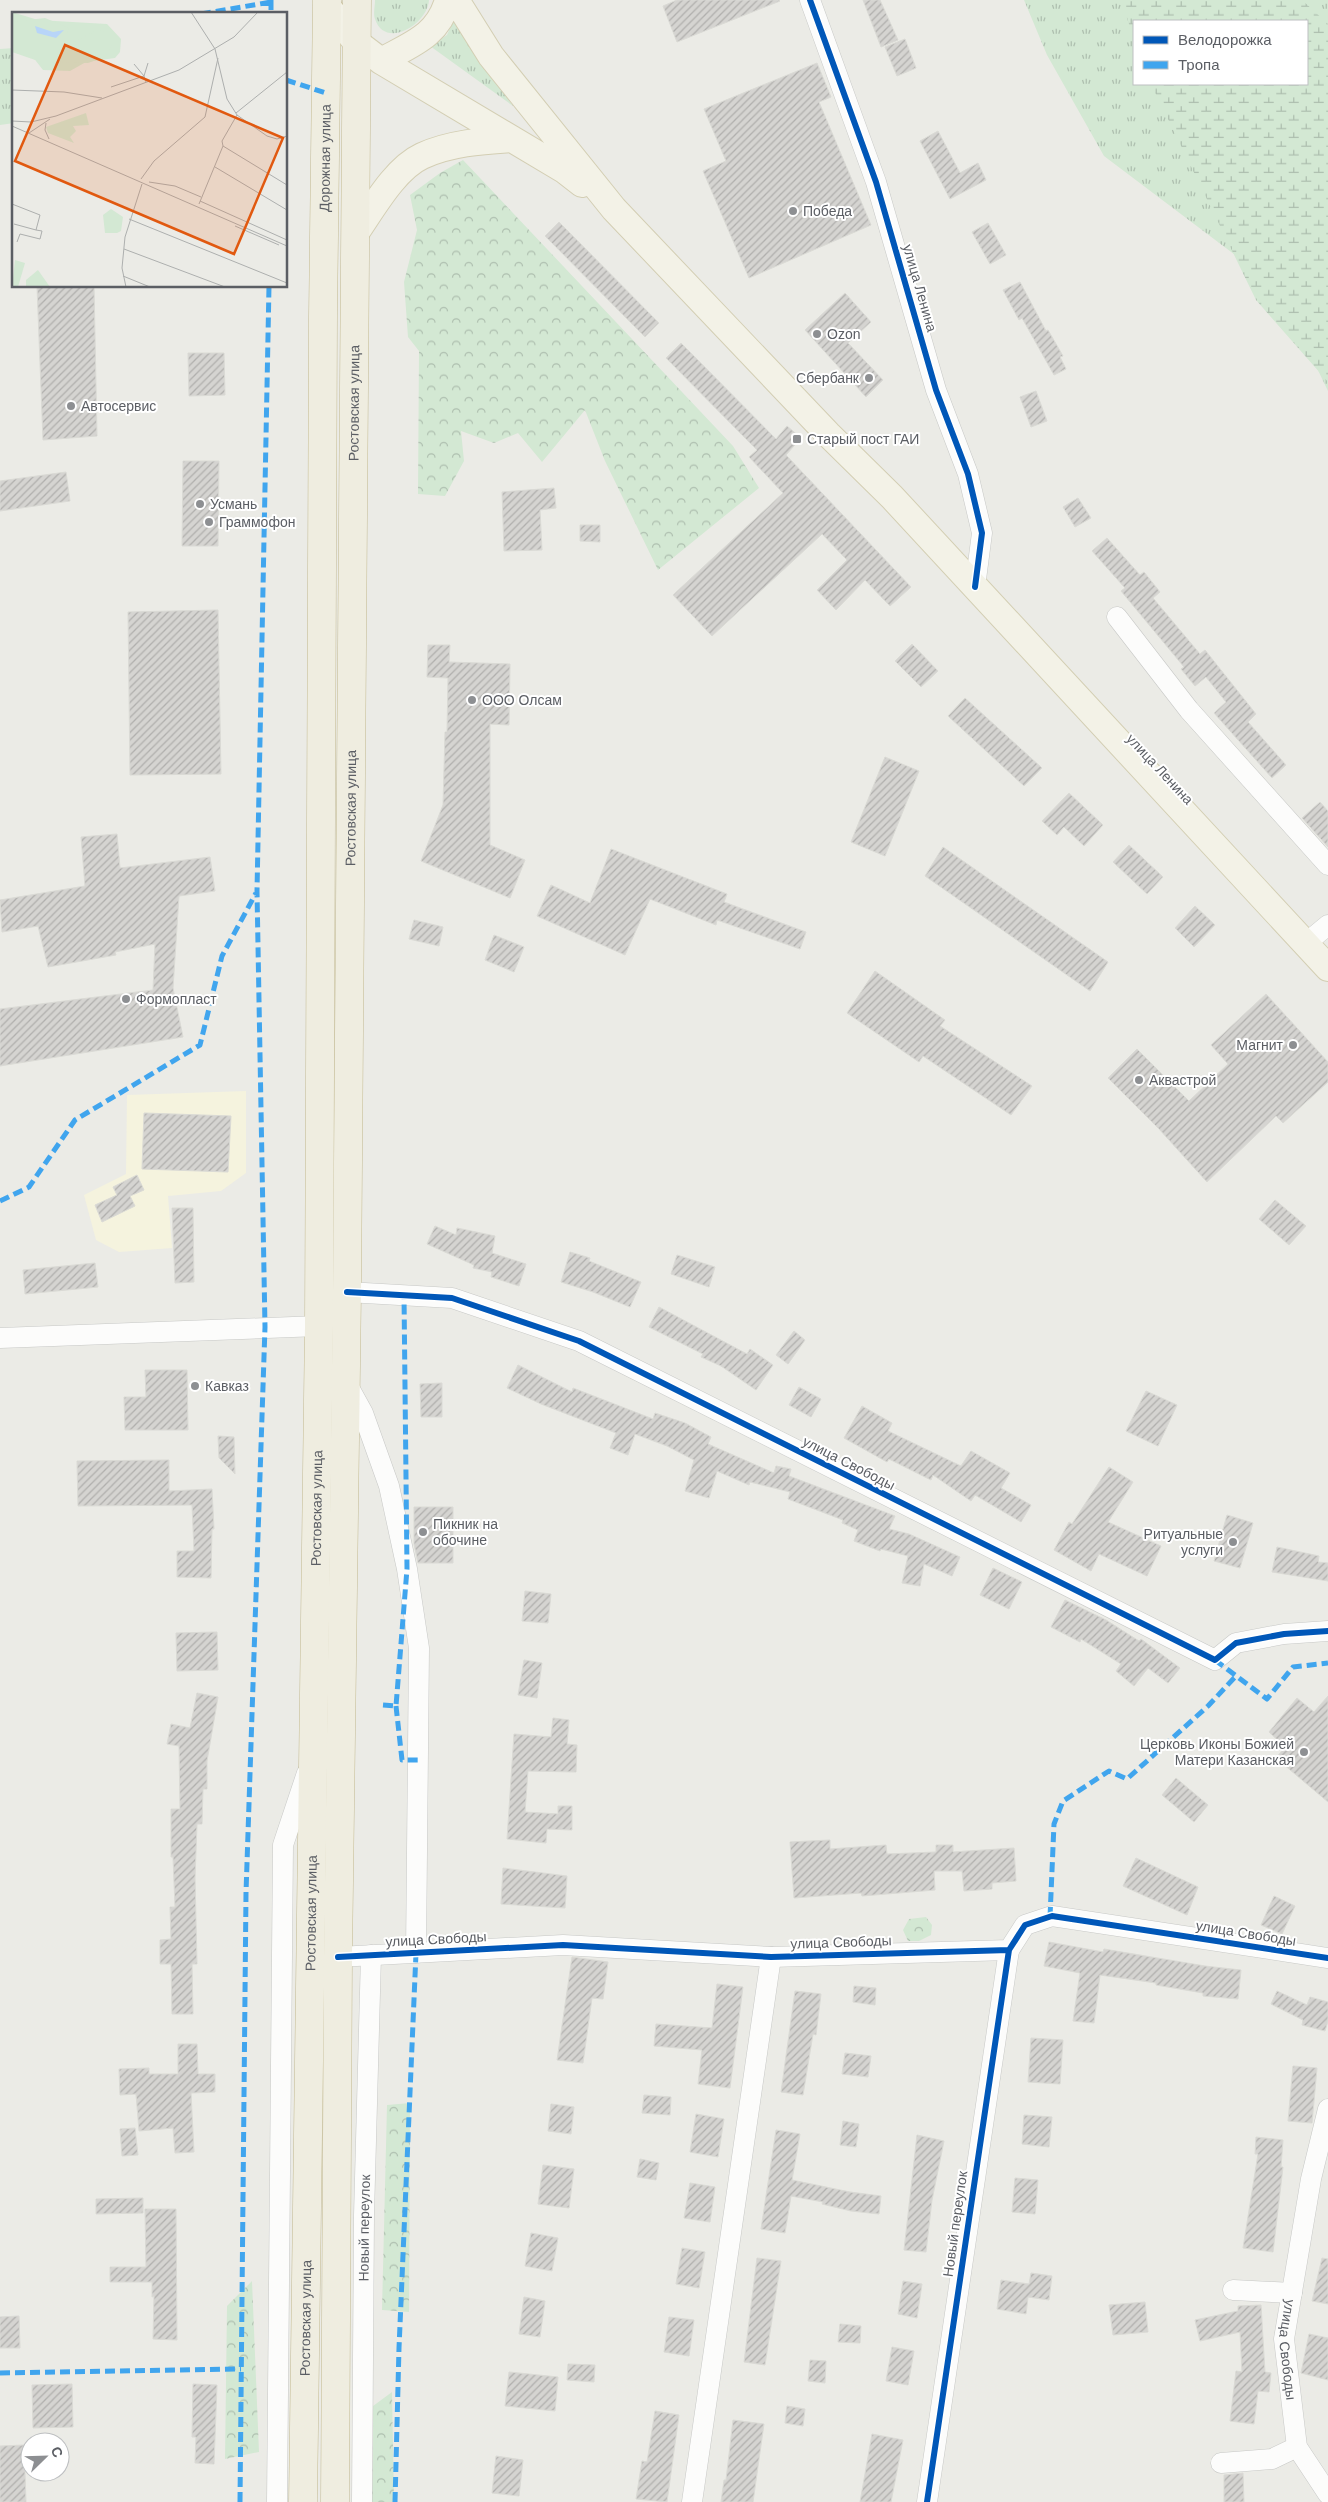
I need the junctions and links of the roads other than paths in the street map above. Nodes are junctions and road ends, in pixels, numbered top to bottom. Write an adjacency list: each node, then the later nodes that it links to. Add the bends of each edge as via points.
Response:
1 (357, 0): 6 (highway)
2 (448, 0): 7 (main road, via 443,17 430,33)
3 (456, 0): 9 (main road, via 491,56)
4 (810, 0): 12 (street, улица Ленина, via 876,182 936,390 968,474 982,533)
5 (327, 3): 6 (main road); 11 (highway, Дорожная улица)
6 (356, 42): 7 (main road); 10 (highway)
7 (381, 60): 8 (main road)
8 (512, 139): 9 (main road, via 564,170); 10 (main road, via 464,143 421,156 394,179)
9 (614, 209): 12 (main road, улица Ленина)
10 (355, 234): 18 (highway, Ростовская улица)
11 (323, 316): 19 (highway, Ростовская улица)
12 (975, 587): 16 (main road, улица Ленина)
13 (1117, 617): 14 (street, via 1189,710)
14 (1328, 866)
15 (1328, 925): 16 (street)
16 (1305, 944): 17 (main road, улица Ленина)
17 (1328, 968)
18 (347, 1292): 21 (highway, Ростовская улица); 22 (street, улица Свободы, via 452,1298 579,1341 1215,1660 1236,1643 1284,1634)
19 (319, 1326): 20 (street); 23 (highway, Ростовская улица)
20 (0, 1338)
21 (346, 1382): 25 (street, Ростовская улица, via 363,1413 389,1486 407,1569 419,1648); 27 (highway, Ростовская улица)
22 (1328, 1631)
23 (312, 1759): 36 (street, via 283,1845); 37 (highway, Ростовская улица)
24 (1009, 1950): 28 (street, улица Свободы); 29 (street, улица Свободы, via 1024,1925 1052,1916); 41 (street, Новый переулок)
25 (416, 1953): 26 (street, улица Свободы); 28 (street, улица Свободы, via 563,1946)
26 (372, 1955): 27 (street, улица Свободы); 39 (street, Новый переулок, via 364,2215)
27 (338, 1957): 38 (highway, Ростовская улица)
28 (771, 1957): 40 (street)
29 (1328, 1958)
30 (1328, 2109): 32 (street, улица Свободы, via 1311,2179)
31 (1233, 2290): 32 (street)
32 (1292, 2293): 33 (street, улица Свободы, via 1284,2339)
33 (1297, 2447): 34 (street, via 1272,2459); 35 (street, улица Свободы)
34 (1221, 2464)
35 (1328, 2494)
36 (276, 2502)
37 (303, 2502)
38 (335, 2502)
39 (362, 2502)
40 (692, 2502)
41 (927, 2502)

